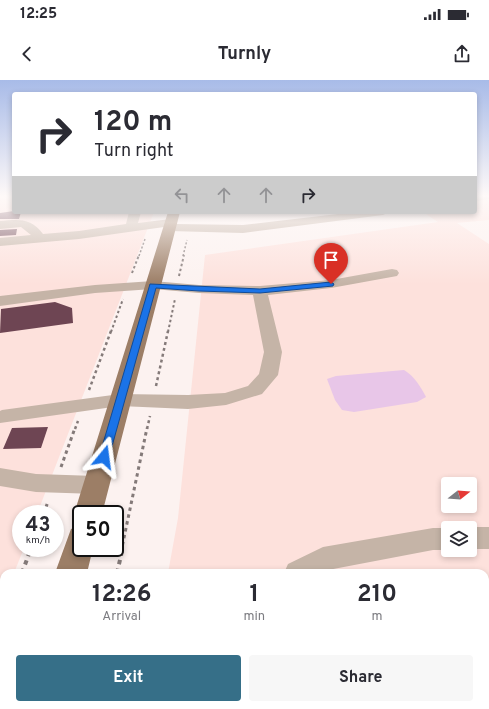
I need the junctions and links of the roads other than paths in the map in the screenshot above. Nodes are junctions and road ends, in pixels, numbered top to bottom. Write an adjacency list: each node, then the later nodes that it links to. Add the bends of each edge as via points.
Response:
1 (30, 225): 7 (lane)
2 (143, 225): 6 (lane)
3 (165, 225): 10 (main road)
4 (203, 225): 5 (lane, via 243,229)
5 (273, 225)
6 (131, 227): 7 (lane)
7 (39, 238): 8 (lane)
8 (0, 242)
9 (392, 273): 11 (lane, via 331,284)
10 (153, 286): 11 (lane); 12 (lane, via 95,289); 13 (main road)
11 (260, 291): 13 (lane, via 273,352 268,375 255,390 226,399 195,402)
12 (0, 301)
13 (120, 400): 14 (lane); 16 (main road)
14 (2, 417)
15 (0, 477): 16 (lane, via 36,483)
16 (96, 485): 17 (main road)
17 (90, 505)
18 (441, 538): 23 (lane, via 323,559)
19 (477, 538): 20 (lane)
20 (489, 538)
21 (76, 557): 22 (main road)
22 (72, 569)
23 (305, 569)

